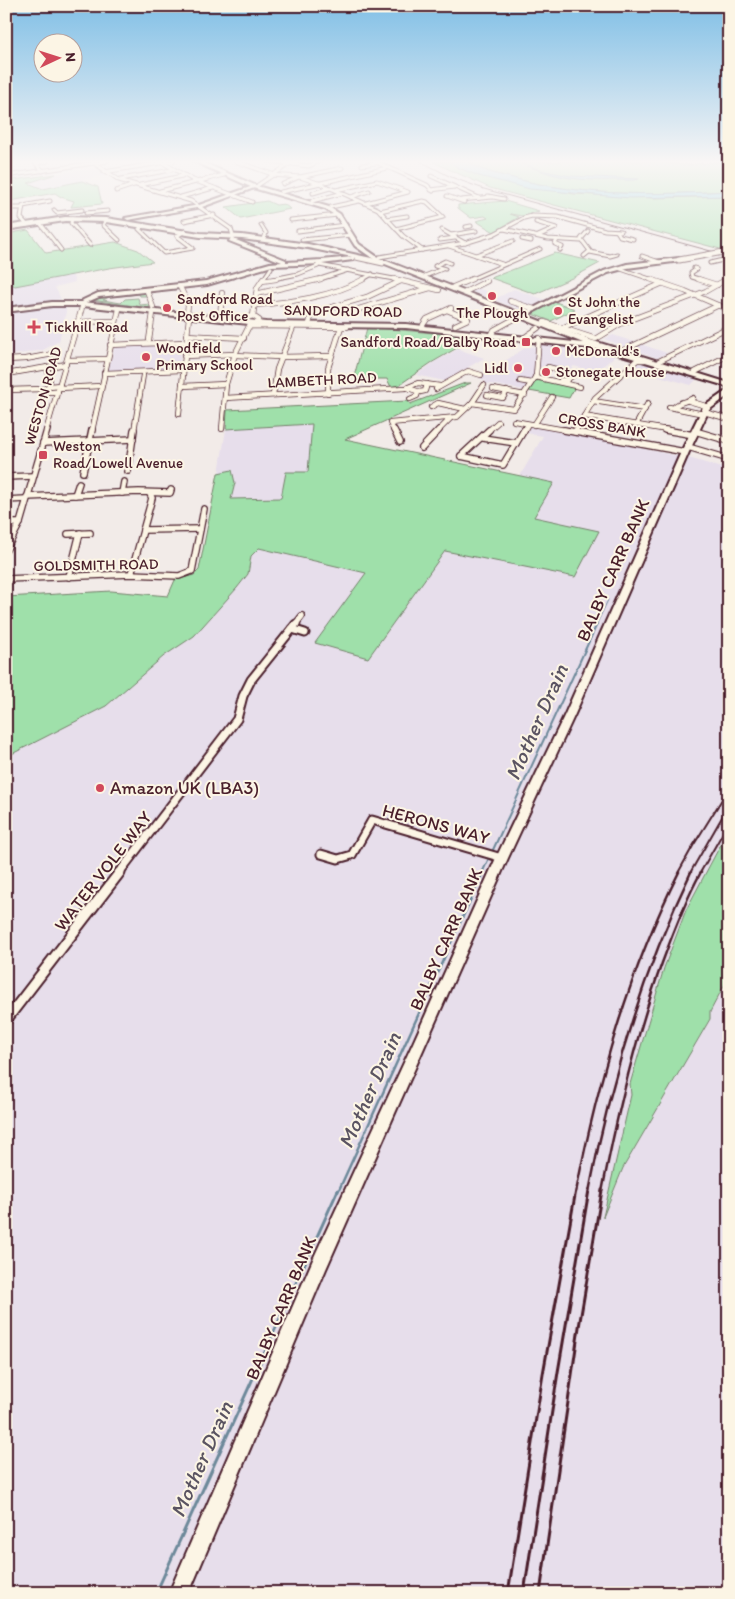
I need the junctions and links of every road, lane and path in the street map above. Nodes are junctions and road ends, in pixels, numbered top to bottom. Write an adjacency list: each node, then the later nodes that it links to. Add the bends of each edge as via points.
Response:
1 (351, 235): 31 (main road)
2 (50, 236): 34 (street)
3 (82, 236): 30 (street)
4 (115, 236): 21 (street)
5 (145, 236): 6 (street, via 164,253 193,248)
6 (179, 236)
7 (218, 236): 18 (street)
8 (265, 236): 22 (street)
9 (301, 236): 27 (street)
10 (347, 236): 27 (street)
11 (351, 236): 31 (main road)
12 (405, 236): 36 (street)
13 (453, 236): 19 (street); 28 (street)
14 (486, 236): 28 (street)
15 (536, 236): 25 (street, via 524,239); 26 (street)
16 (585, 236): 23 (street)
17 (620, 236): 20 (street)
18 (232, 238): 22 (street); 47 (street)
19 (442, 239)
20 (634, 239)
21 (119, 240)
22 (264, 240): 27 (street)
23 (581, 240): 26 (street); 39 (street)
24 (514, 241): 40 (street)
25 (531, 241)
26 (556, 242): 29 (street); 37 (street, via 562,247)
27 (304, 243): 35 (street)
28 (465, 243): 32 (street)
29 (550, 244)
30 (90, 245)
31 (356, 246): 35 (street); 42 (main road); 46 (main road)
32 (448, 246): 36 (street); 40 (street)
33 (540, 249): 53 (street)
34 (62, 250)
35 (335, 250): 45 (street)
36 (422, 250): 46 (street)
37 (560, 250)
38 (729, 251): 48 (street, bridge)
39 (590, 252): 41 (street); 43 (street)
40 (476, 255): 53 (street)
41 (616, 255)
42 (367, 256): 45 (street); 46 (main road)
43 (584, 256)
44 (642, 256): 48 (street)
45 (354, 257): 46 (street); 52 (street)
46 (381, 261): 60 (main road); 89 (main road, via 379,259)
47 (283, 262): 52 (street); 54 (street); 55 (street)
48 (659, 262): 56 (street)
49 (725, 262): 51 (street)
50 (450, 263): 60 (street, via 445,261 435,266 443,269)
51 (710, 263)
52 (318, 264): 58 (street); 62 (street, via 298,274)
53 (502, 264): 69 (street)
54 (265, 265): 55 (street); 67 (street)
55 (271, 268): 62 (street)
56 (618, 268): 65 (street); 84 (street)
57 (694, 268): 66 (street, via 697,269 691,273 692,278)
58 (348, 270): 59 (street); 74 (street)
59 (372, 274): 63 (street); 78 (street, via 362,281 309,297 275,304)
60 (425, 276): 69 (main road)
61 (729, 278): 66 (street)
62 (262, 281): 74 (street)
63 (401, 281): 68 (street); 94 (street, via 367,297 312,313)
64 (487, 281): 72 (street)
65 (663, 283): 75 (street); 102 (street)
66 (717, 285): 75 (street)
67 (180, 287): 71 (street); 88 (street, via 186,296)
68 (430, 288): 70 (street); 83 (street)
69 (453, 288): 72 (main road)
70 (439, 290)
71 (147, 291): 77 (street, via 98,296); 85 (street)
72 (465, 292): 89 (main road)
73 (222, 293): 90 (street)
74 (256, 294): 78 (street)
75 (696, 295): 79 (street); 108 (street, via 622,323)
76 (510, 301): 84 (street)
77 (84, 302): 81 (main road); 82 (main road, SANDFORD ROAD); 85 (main road, SANDFORD ROAD); 93 (street, WESTON ROAD)
78 (255, 304): 92 (street)
79 (719, 306): 87 (street); 118 (street)
80 (453, 307): 86 (street)
81 (6, 309)
82 (119, 309): 85 (main road, SANDFORD ROAD); 91 (street)
83 (359, 309)
84 (534, 309): 89 (street)
85 (154, 310): 88 (main road, SANDFORD ROAD); 109 (street)
86 (447, 310): 95 (street); 96 (street, via 468,319)
87 (729, 310)
88 (188, 316): 90 (main road, SANDFORD ROAD); 92 (main road, SANDFORD ROAD); 105 (street)
89 (520, 316): 102 (main road); 102 (main road); 104 (street)
90 (220, 317): 92 (main road, SANDFORD ROAD)
91 (116, 321): 93 (street); 116 (street)
92 (244, 321): 94 (main road, SANDFORD ROAD); 100 (street, SANDFORD ROAD); 107 (street)
93 (77, 322): 130 (street, WESTON ROAD)
94 (309, 323): 95 (main road, SANDFORD ROAD, via 368,321); 103 (main road, SANDFORD ROAD, via 378,324)
95 (423, 325): 103 (main road); 104 (main road, SANDFORD ROAD)
96 (455, 326)
97 (341, 327): 98 (street, SANDFORD ROAD); 100 (street, SANDFORD ROAD); 124 (street)
98 (362, 327)
99 (729, 327): 129 (street)
100 (293, 328): 125 (street)
101 (538, 328): 106 (street)
102 (559, 328): 108 (main road); 111 (main road); 112 (main road)
103 (445, 330): 104 (main road, SANDFORD ROAD)
104 (491, 334): 106 (main road, SANDFORD ROAD); 110 (main road, SANDFORD ROAD)
105 (186, 335): 107 (street); 113 (street)
106 (524, 337): 110 (main road, SANDFORD ROAD)
107 (244, 338): 120 (street)
108 (598, 339): 112 (main road); 117 (main road)
109 (149, 340): 114 (street); 115 (street)
110 (539, 340): 111 (main road, SANDFORD ROAD); 141 (street)
111 (567, 340): 112 (main road); 117 (main road, SANDFORD ROAD)
112 (584, 341): 117 (main road)
113 (186, 342): 114 (street); 123 (street)
114 (155, 343): 115 (street)
115 (143, 344): 116 (street)
116 (110, 345): 126 (street)
117 (612, 347): 118 (main road); 128 (main road)
118 (624, 350): 129 (main road)
119 (53, 354): 122 (street)
120 (235, 354): 123 (street); 125 (street); 145 (street)
121 (729, 355): 136 (street)
122 (42, 356): 127 (street); 131 (street)
123 (184, 356): 133 (street)
124 (331, 356): 125 (street); 158 (street)
125 (280, 357): 161 (street)
126 (107, 358): 130 (street); 137 (street)
127 (6, 360)
128 (645, 360): 144 (main road); 167 (street, via 637,360)
129 (658, 361): 136 (main road)
130 (66, 362): 131 (street); 152 (street, WESTON ROAD)
131 (47, 367): 138 (street); 151 (street, via 50,378)
132 (548, 367): 141 (street, via 575,373 566,381)
133 (183, 370): 135 (street); 149 (street)
134 (137, 372): 135 (street); 137 (street); 139 (street)
135 (150, 372): 139 (street)
136 (695, 372): 144 (main road)
137 (104, 373): 148 (street)
138 (6, 374)
139 (144, 375): 187 (street)
140 (470, 377): 146 (street, via 478,374 468,370 438,388)
141 (535, 377): 143 (street); 150 (street)
142 (520, 381): 143 (street)
143 (531, 383): 160 (street)
144 (729, 383)
145 (226, 384): 149 (street); 165 (street)
146 (427, 384): 153 (street, LAMBETH ROAD); 159 (street, via 425,391)
147 (484, 384): 168 (street)
148 (101, 386): 152 (street); 188 (street)
149 (182, 386): 176 (street)
150 (580, 387)
151 (47, 388): 152 (street); 155 (street)
152 (59, 388): 192 (street, WESTON ROAD)
153 (408, 388): 158 (street, LAMBETH ROAD); 159 (street)
154 (493, 389): 157 (street)
155 (8, 390): 163 (street)
156 (729, 390): 175 (street)
157 (507, 391): 160 (street); 162 (street, via 503,398)
158 (328, 392): 161 (street, LAMBETH ROAD)
159 (418, 392): 166 (street)
160 (526, 393): 168 (street, via 514,409)
161 (273, 395): 165 (street, LAMBETH ROAD)
162 (487, 395)
163 (6, 397)
164 (552, 397): 182 (street)
165 (225, 398): 184 (street)
166 (410, 399)
167 (592, 401): 174 (street); 177 (street)
168 (472, 403): 173 (street)
169 (648, 403): 174 (street)
170 (675, 406): 175 (street, via 681,401 691,400)
171 (431, 407): 173 (street, via 438,403)
172 (668, 407): 175 (street)
173 (465, 409): 178 (street, via 457,417)
174 (645, 409): 183 (street)
175 (706, 411): 179 (street); 189 (street, BALBY CARR BANK)
176 (177, 412)
177 (584, 416): 183 (street); 185 (street)
178 (450, 418): 191 (street, via 390,423); 194 (street)
179 (729, 418)
180 (514, 421): 182 (street, CROSS BANK)
181 (498, 422): 186 (street)
182 (531, 425): 185 (street, CROSS BANK); 193 (street)
183 (636, 425): 189 (street)
184 (222, 429)
185 (576, 432): 189 (street, CROSS BANK)
186 (483, 438): 193 (street); 193 (street, via 461,456 503,465)
187 (133, 439): 188 (street); 196 (street)
188 (89, 441): 192 (street); 197 (street)
189 (691, 441): 190 (street); 195 (street); 224 (street, BALBY CARR BANK)
190 (729, 441)
191 (400, 442)
192 (43, 443): 198 (street, WESTON ROAD)
193 (516, 443)
194 (422, 448)
195 (729, 459)
196 (128, 471)
197 (83, 472)
198 (33, 476): 199 (street); 206 (street, WESTON ROAD)
199 (6, 477)
200 (124, 482): 203 (street)
201 (79, 483): 205 (street)
202 (171, 490): 204 (street, via 170,493)
203 (122, 493): 204 (street); 205 (street)
204 (150, 494): 212 (street, via 152,498)
205 (75, 495): 206 (street)
206 (27, 498): 207 (street); 210 (street, WESTON ROAD)
207 (6, 500)
208 (204, 509): 211 (street)
209 (6, 523): 210 (street)
210 (20, 523): 216 (street, WESTON ROAD)
211 (200, 529): 212 (street); 217 (street, GOLDSMITH ROAD, via 192,571 179,576)
212 (143, 530): 217 (street)
213 (80, 533): 214 (street); 215 (street); 218 (street)
214 (90, 533)
215 (68, 534)
216 (6, 550)
217 (131, 574): 218 (street, GOLDSMITH ROAD)
218 (69, 577): 219 (street, GOLDSMITH ROAD)
219 (6, 579)
220 (302, 616): 221 (street, WATER VOLE WAY)
221 (292, 629): 222 (street); 225 (street, WATER VOLE WAY, via 251,680 242,696 237,719)
222 (305, 632)
223 (321, 854): 224 (street, HERONS WAY, via 338,859 352,855 372,820)
224 (502, 858): 226 (street, BALBY CARR BANK, via 320,1263)
225 (6, 1020)
226 (179, 1593)

